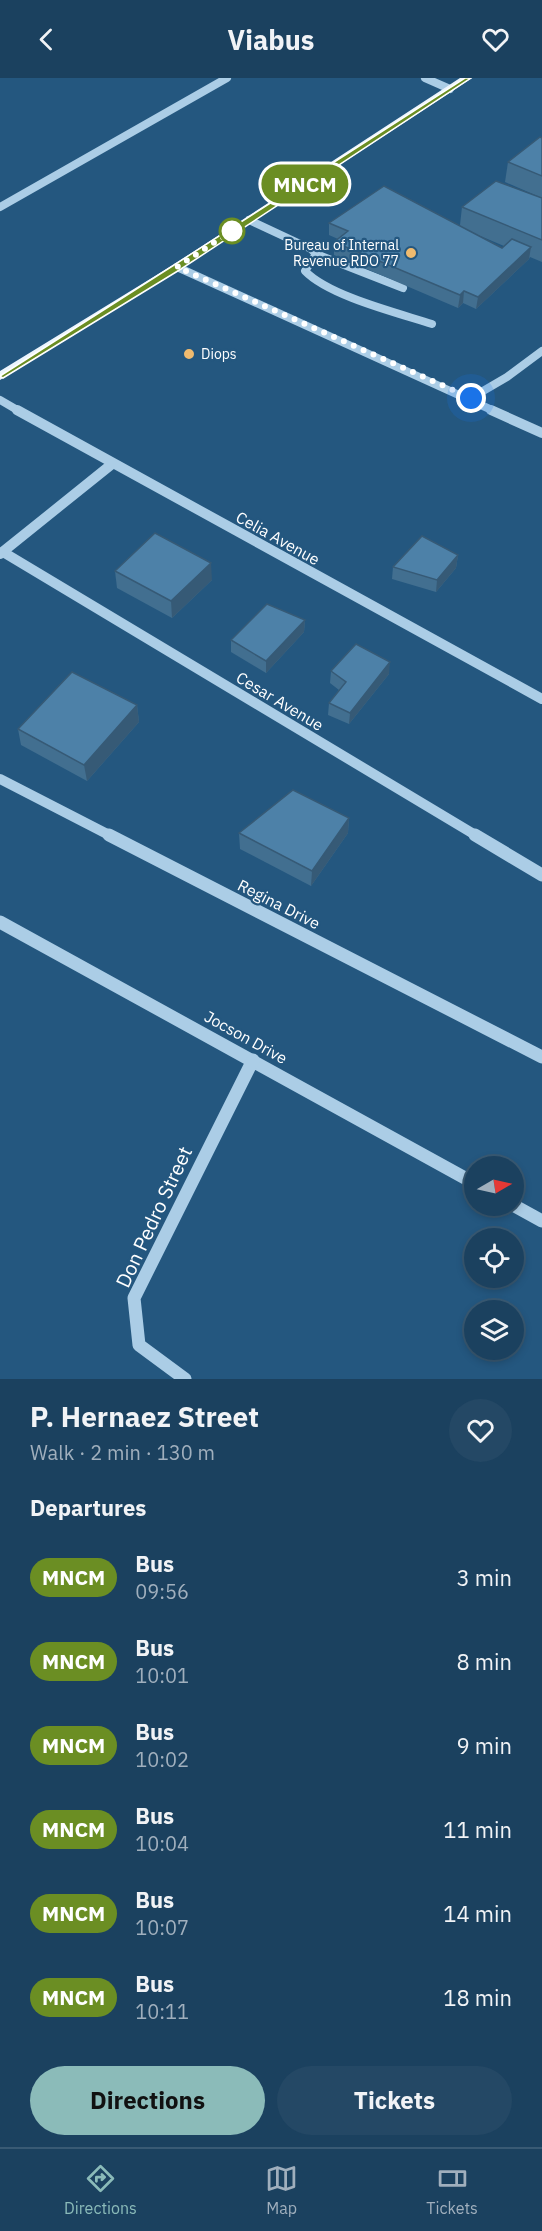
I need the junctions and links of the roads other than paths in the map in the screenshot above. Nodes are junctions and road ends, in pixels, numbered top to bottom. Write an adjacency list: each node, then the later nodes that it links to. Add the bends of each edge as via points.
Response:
1 (227, 78): 5 (street)
2 (425, 78): 4 (street)
3 (467, 78): 4 (main road)
4 (450, 89): 6 (main road)
5 (0, 207)
6 (249, 220): 7 (street); 8 (main road)
7 (316, 254): 9 (street); 10 (street, via 304,271 307,276 332,289)
8 (177, 267): 12 (main road); 13 (street)
9 (403, 288)
10 (432, 324)
11 (542, 351): 13 (street)
12 (0, 376)
13 (471, 398): 15 (street)
14 (0, 400): 16 (street, Celia Avenue)
15 (542, 433)
16 (112, 464): 17 (street); 18 (street, Celia Avenue)
17 (2, 553): 20 (street, Cesar Avenue)
18 (542, 699)
19 (0, 779): 22 (street, Regina Drive)
20 (542, 875)
21 (0, 922): 23 (street, Jocson Drive)
22 (542, 1057)
23 (253, 1060): 24 (street, Jocson Drive); 27 (street, Don Pedro Street, via 134,1298 139,1345)
24 (464, 1177)
25 (524, 1211): 26 (street)
26 (542, 1221)
27 (185, 1379)

